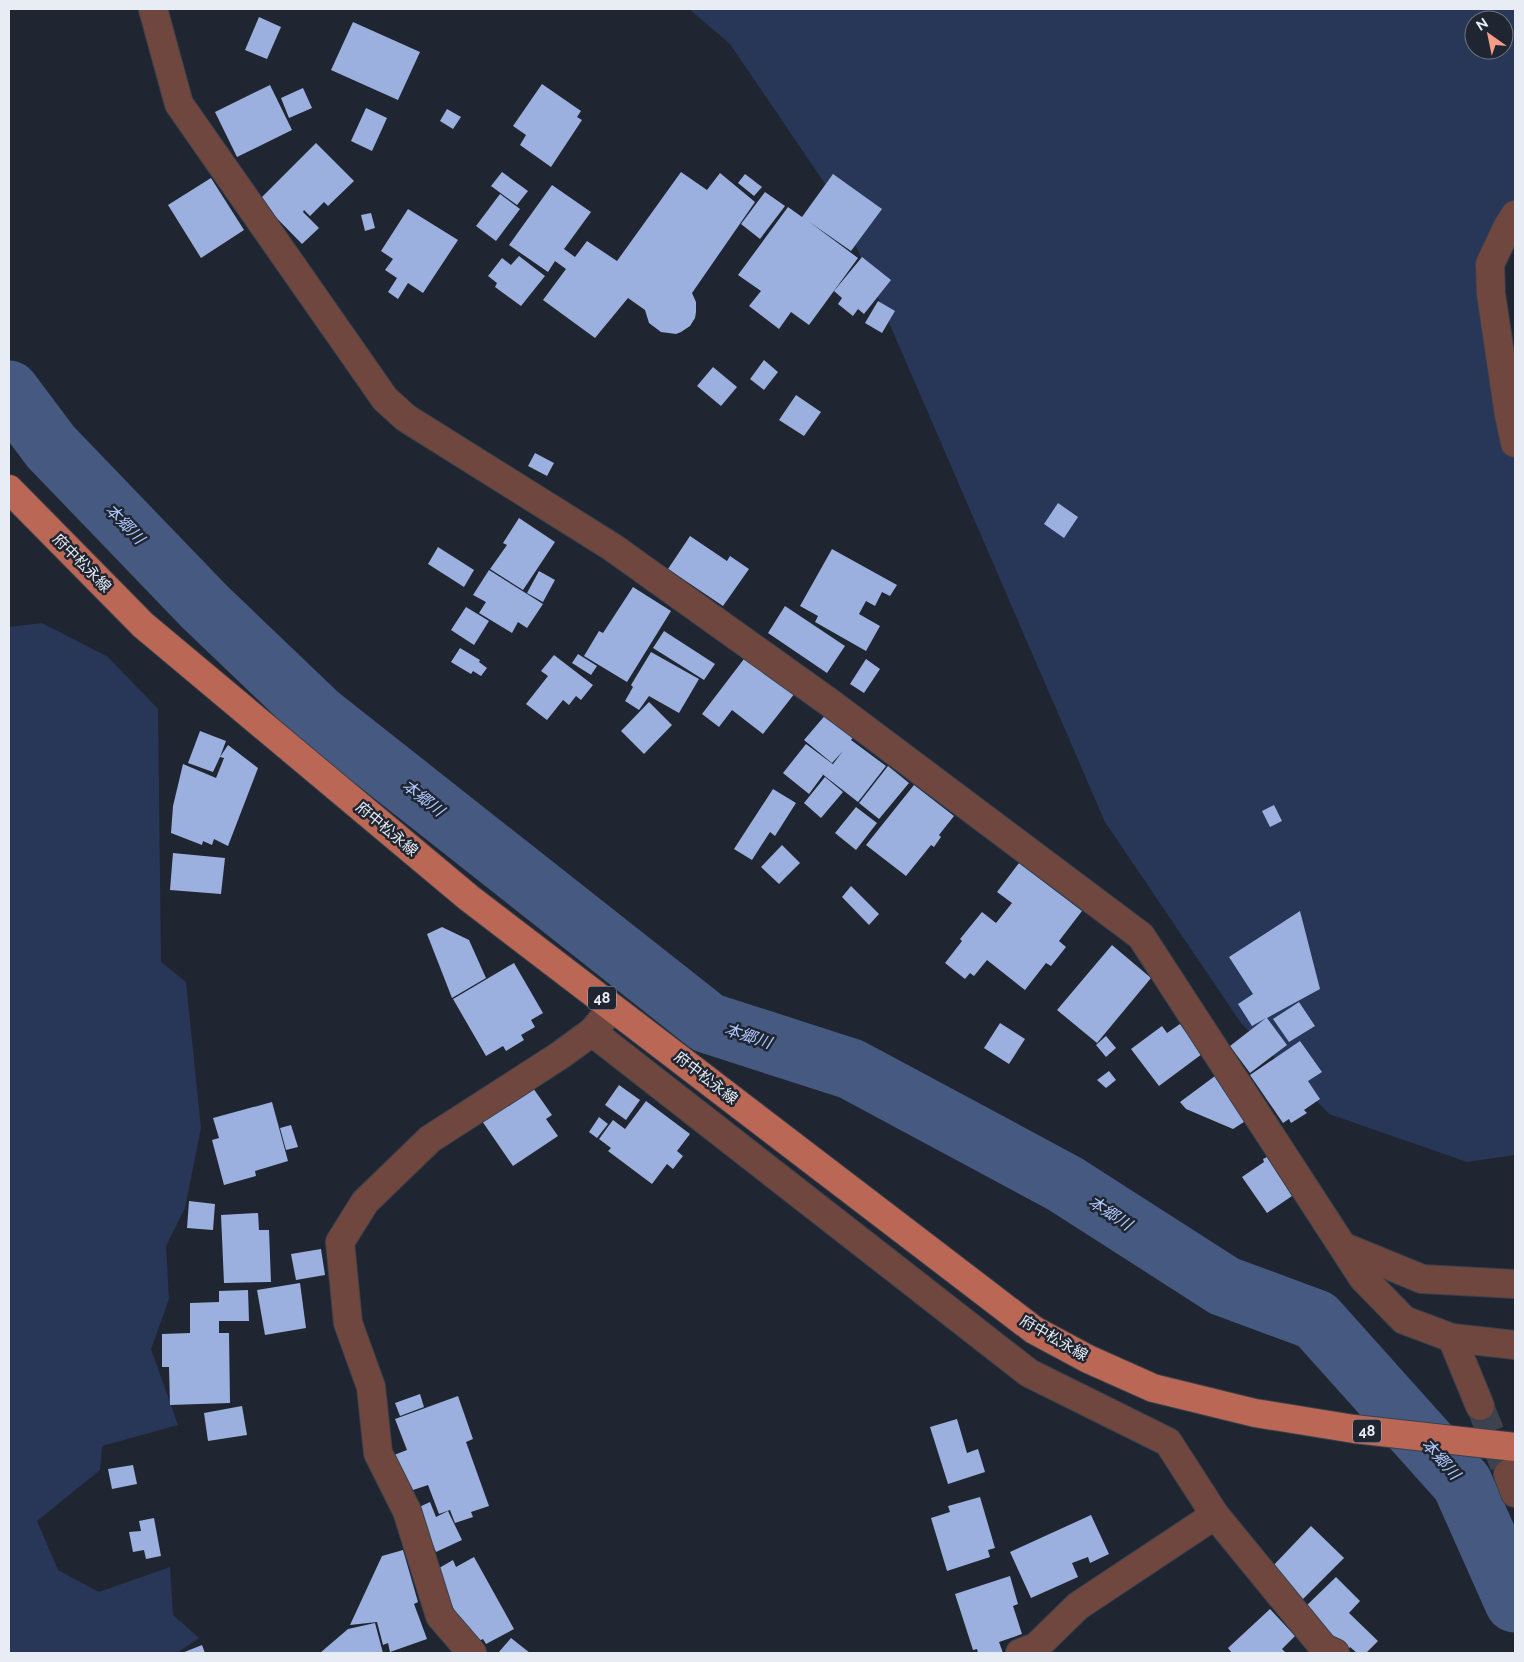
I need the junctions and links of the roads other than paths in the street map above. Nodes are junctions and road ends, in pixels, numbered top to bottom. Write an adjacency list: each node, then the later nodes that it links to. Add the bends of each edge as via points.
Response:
1 (153, 9): 7 (street, via 179,104 385,399 406,418 612,547 833,705 1141,936)
2 (1515, 215): 3 (street, via 1490,264 1491,294)
3 (1515, 442)
4 (9, 489): 5 (main road, 府中松永線 / 48, via 143,625 469,898)
5 (614, 1007): 6 (street); 12 (main road, 府中松永線 / 48, via 1034,1330 1088,1359 1154,1388 1255,1413 1354,1429)
6 (592, 1032): 13 (street, via 1028,1373 1168,1442); 14 (street, via 430,1139 365,1202 340,1242 348,1323 371,1387 378,1453 407,1511 440,1616)
7 (1344, 1247): 8 (street, via 1422,1279); 9 (street, via 1363,1278 1404,1320)
8 (1515, 1284)
9 (1452, 1338): 10 (street); 11 (street)
10 (1515, 1345)
11 (1480, 1406)
12 (1515, 1447)
13 (1215, 1515): 15 (street, via 1078,1606 1036,1647); 16 (street, via 1324,1648)
14 (472, 1653)
15 (1020, 1653)
16 (1335, 1653)

